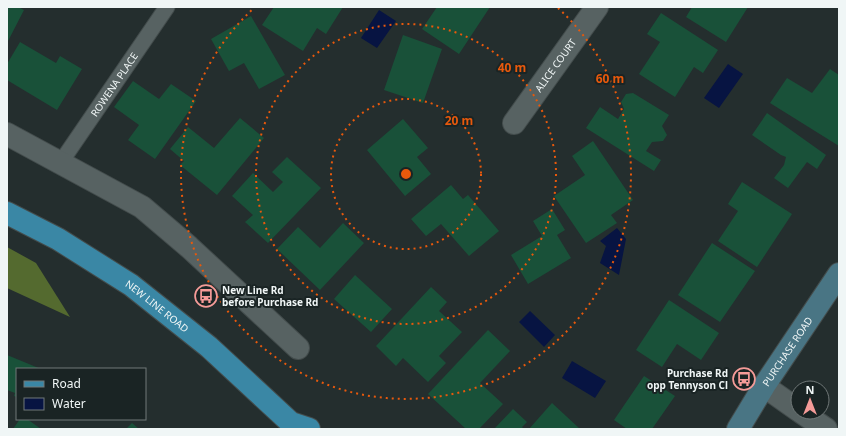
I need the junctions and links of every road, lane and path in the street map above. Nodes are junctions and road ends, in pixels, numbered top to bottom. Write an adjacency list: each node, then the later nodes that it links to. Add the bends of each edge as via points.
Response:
1 (167, 7): 5 (lane, ROWENA PLACE)
2 (597, 7): 3 (street, ALICE COURT)
3 (514, 123)
4 (7, 134): 5 (street)
5 (61, 162): 8 (street, via 142,206)
6 (7, 213): 12 (main road, NEW LINE ROAD, via 58,238 132,285 209,347)
7 (839, 274): 9 (main road, PURCHASE ROAD)
8 (298, 348)
9 (764, 386): 10 (street); 13 (main road, PURCHASE ROAD)
10 (790, 404)
11 (813, 420): 14 (street)
12 (297, 427)
13 (738, 429)
14 (826, 429)

